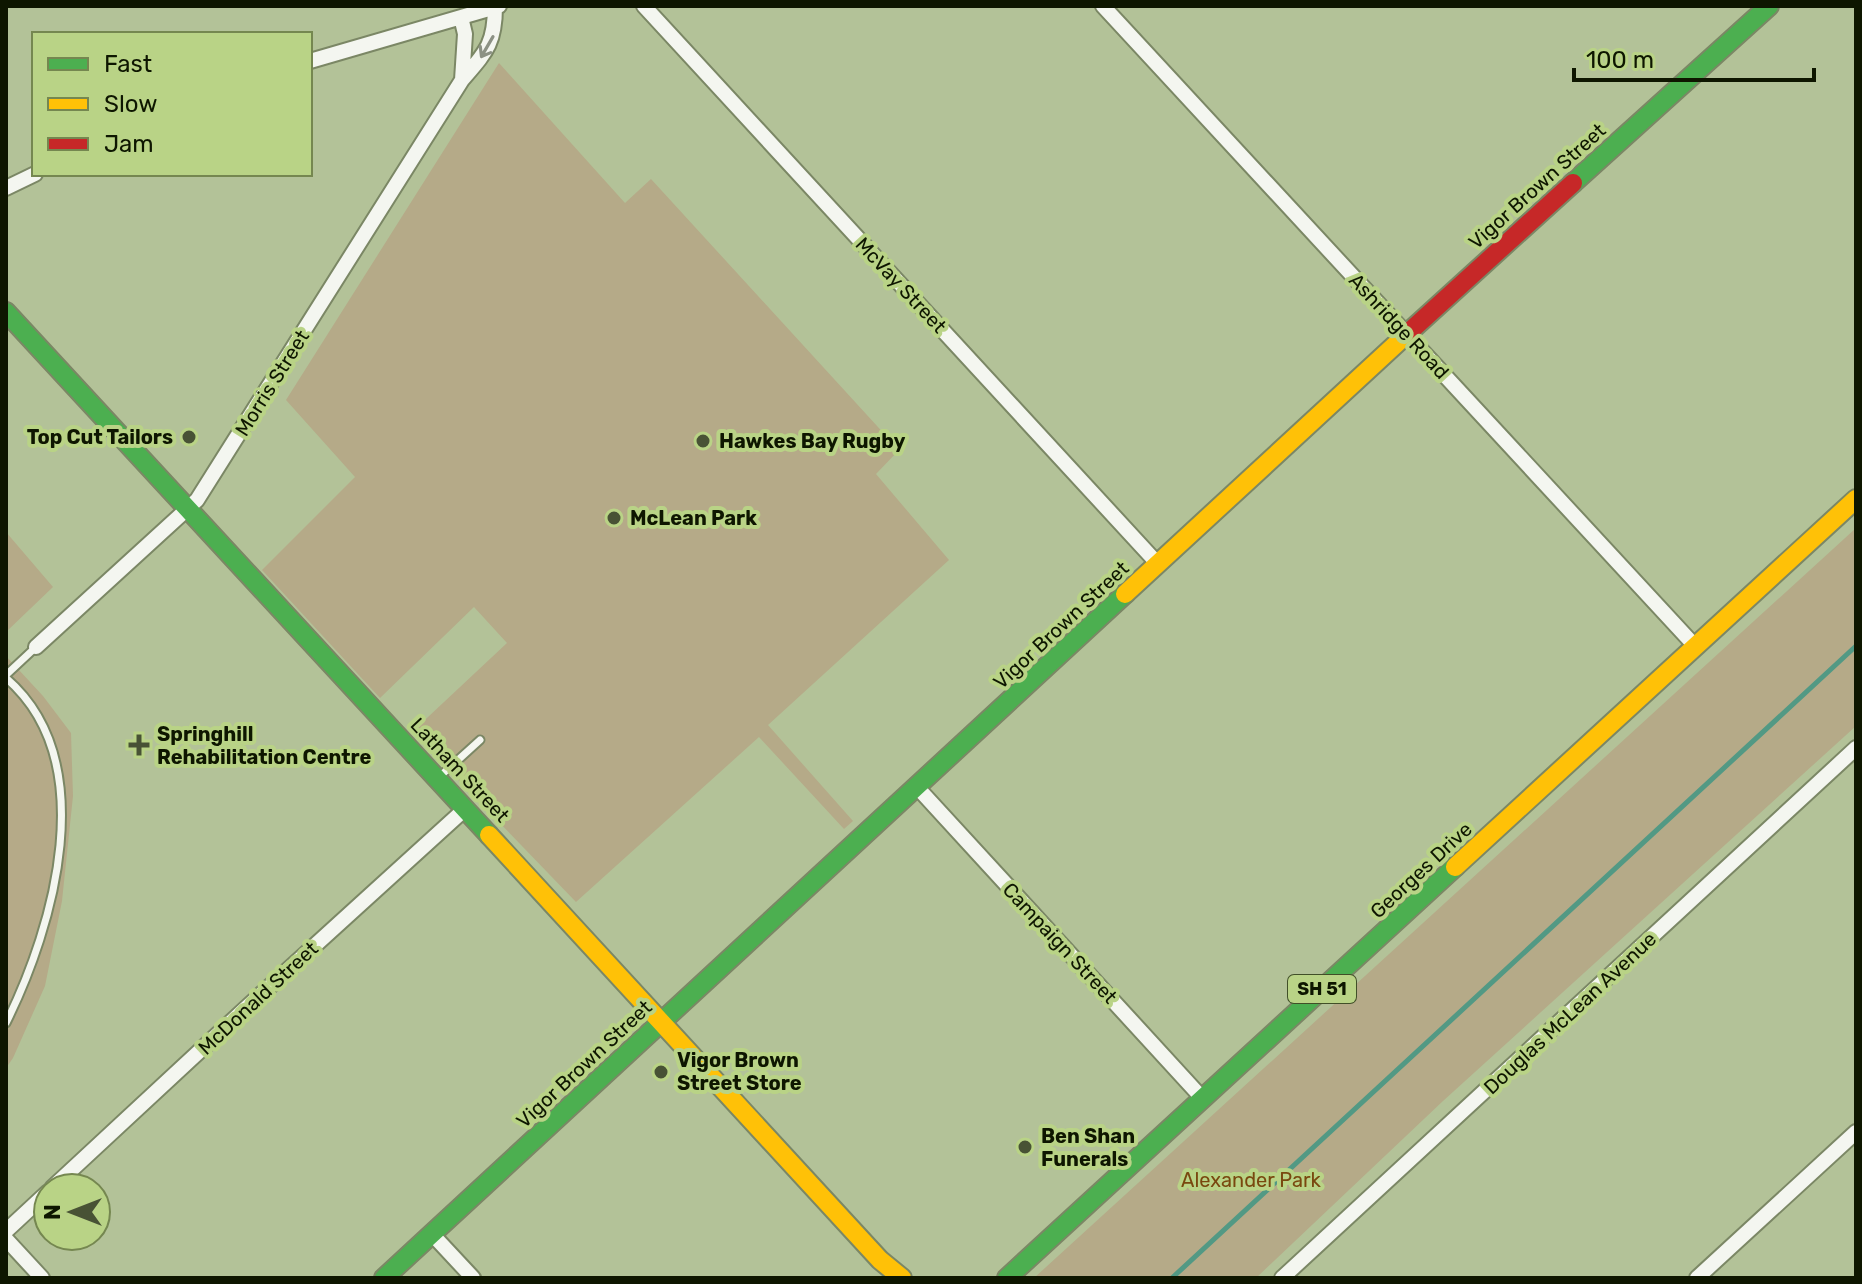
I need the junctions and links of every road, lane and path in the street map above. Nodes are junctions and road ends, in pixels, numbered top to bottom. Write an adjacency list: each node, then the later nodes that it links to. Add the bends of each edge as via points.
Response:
1 (497, 6): 5 (street); 7 (street, Morris Street, one-way to 7, via 486,52)
2 (644, 6): 14 (street, McVay Street)
3 (1103, 6): 11 (street, Ashridge Road)
4 (1769, 6): 11 (main road, Vigor Brown Street)
5 (461, 17): 6 (street); 7 (street, Morris Street)
6 (312, 60)
7 (462, 80): 13 (street, Morris Street)
8 (32, 175): 9 (street)
9 (6, 188)
10 (6, 312): 13 (main road, Latham Street)
11 (1408, 335): 14 (main road, Vigor Brown Street); 15 (street, Ashridge Road)
12 (1856, 499): 15 (main road, Georges Drive / SH 51)
13 (188, 508): 16 (street, Morris Street); 20 (main road, Latham Street)
14 (1158, 564): 21 (main road, Vigor Brown Street)
15 (1695, 646): 25 (main road, Georges Drive / SH 51)
16 (36, 647): 17 (lane)
17 (6, 677): 24 (lane, via 31,704 47,733 61,790 56,865 45,918 26,981)
18 (480, 740): 20 (lane)
19 (1856, 748): 39 (street, Douglas McLean Avenue)
20 (437, 779): 22 (main road, Latham Street)
21 (917, 787): 23 (main road, Vigor Brown Street); 25 (street, Campaign Street)
22 (465, 809): 23 (main road, Latham Street); 27 (street, McDonald Street)
23 (662, 1022): 30 (main road, Vigor Brown Street); 32 (main road, Latham Street)
24 (6, 1023)
25 (1203, 1099): 33 (main road, Georges Drive / SH 51)
26 (1856, 1132): 40 (street)
27 (69, 1172)
28 (32, 1207): 29 (street)
29 (6, 1231)
30 (432, 1234): 35 (main road, Vigor Brown Street); 36 (street)
31 (6, 1239): 34 (street)
32 (880, 1260): 37 (main road, Latham Street); 38 (main road, Latham Street)
33 (1011, 1276)
34 (42, 1278)
35 (384, 1278)
36 (473, 1278)
37 (890, 1278)
38 (902, 1278)
39 (1282, 1278)
40 (1697, 1278)

